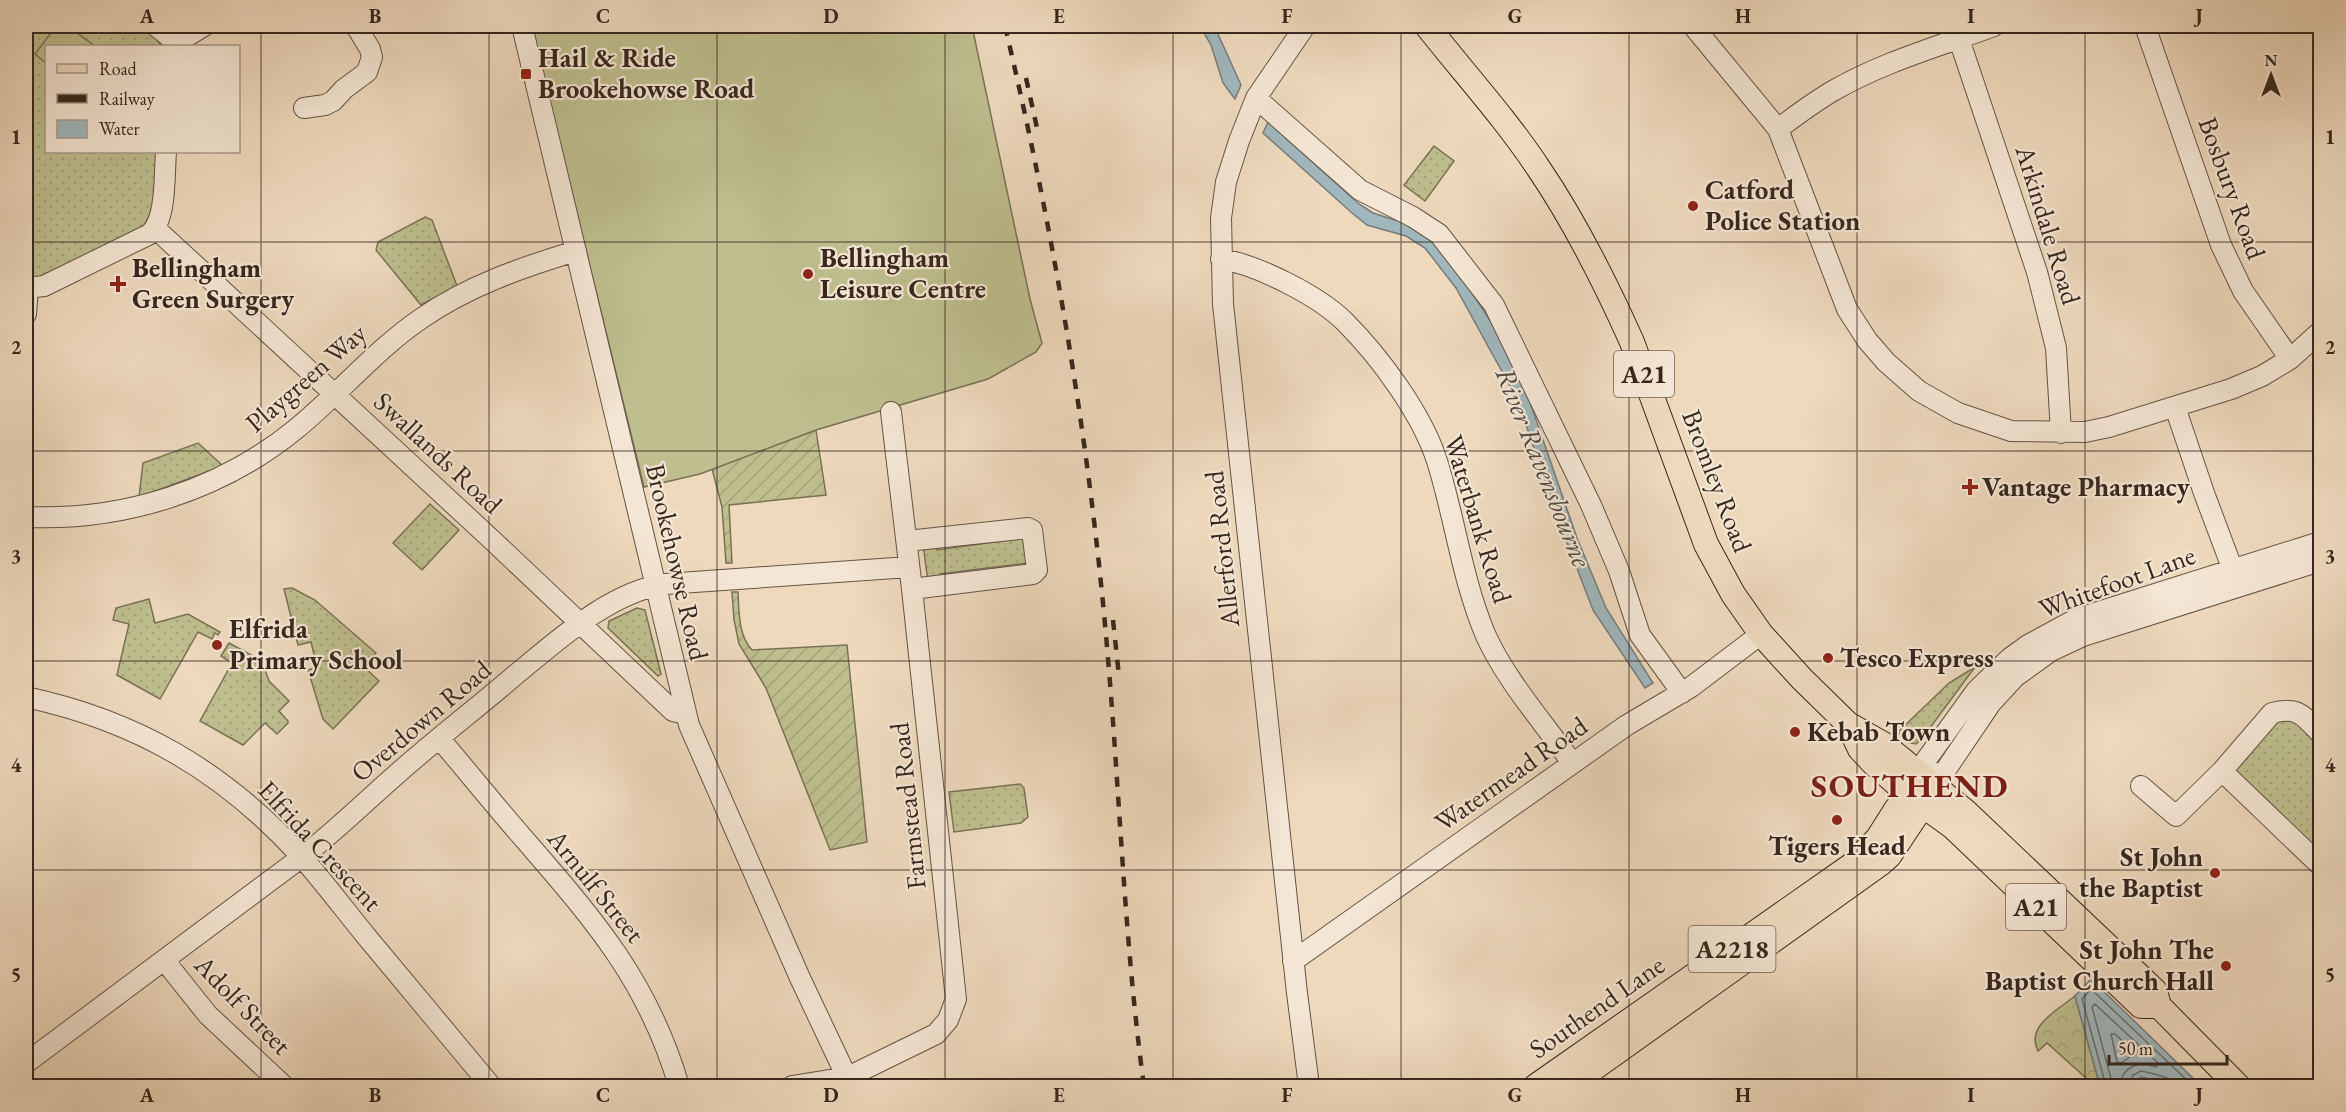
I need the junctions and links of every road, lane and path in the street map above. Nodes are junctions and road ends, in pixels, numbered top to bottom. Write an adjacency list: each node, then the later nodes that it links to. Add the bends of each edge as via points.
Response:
1 (156, 26): 11 (street)
2 (204, 26): 11 (street)
3 (356, 26): 13 (street, via 372,57 367,72 333,101)
4 (522, 26): 17 (street, Brookehowse Road)
5 (1305, 26): 12 (street, Allerford Road)
6 (1427, 26): 36 (main road, Bromley Road / A21, via 1538,168 1568,217 1632,342 1706,544 1733,594)
7 (1693, 26): 14 (street)
8 (1994, 26): 10 (street)
9 (2145, 26): 22 (street, Bosbury Road, via 2221,245 2243,291)
10 (1959, 39): 14 (street, via 1854,81); 26 (street, Arkindale Road, via 2037,272 2056,348)
11 (174, 45)
12 (1256, 98): 18 (street, Allerford Road, via 1226,182); 37 (street, via 1360,190 1439,234 1494,305 1592,505 1640,635)
13 (304, 108)
14 (1778, 129): 26 (street, via 1847,309 1886,362 1919,391 1958,413 2011,431)
15 (166, 153): 16 (street)
16 (156, 228): 19 (street, via 44,286); 23 (street, Swallands Road)
17 (576, 251): 23 (street, Playgreen Way, via 515,271 443,305 395,337); 33 (street, Brookehowse Road)
18 (1221, 259): 42 (street, Waterbank Road, via 1241,262 1314,299 1344,321 1399,387 1436,458 1460,556 1486,636); 49 (street, Allerford Road)
19 (27, 288): 20 (street)
20 (26, 314)
21 (2320, 332): 22 (street)
22 (2290, 359): 24 (street, via 2262,376)
23 (334, 394): 27 (street, Playgreen Way, via 273,446 203,486 106,513); 35 (street, Swallands Road)
24 (2175, 407): 26 (street, via 2109,427); 32 (street)
25 (891, 412): 28 (street, Farmstead Road)
26 (2061, 433)
27 (26, 517)
28 (907, 541): 31 (street, Farmstead Road); 34 (street, via 1028,528 1032,530 1037,570 1034,574)
29 (2320, 542): 32 (street, Whitefoot Lane)
30 (2320, 561): 32 (street, Whitefoot Lane)
31 (909, 567): 33 (street, Overdown Road); 34 (street, Farmstead Road)
32 (2236, 578): 45 (street, Whitefoot Lane, via 2076,619 2028,645 1976,691 1926,760)
33 (656, 585): 35 (street, Overdown Road); 39 (street, Brookehowse Road)
34 (912, 589): 52 (street, Farmstead Road, via 956,999 948,1020 936,1034)
35 (581, 623): 39 (street, Swallands Road, via 673,711); 41 (street, Overdown Road)
36 (1761, 634): 37 (street, Watermead Road); 45 (main road, Bromley Road / A21, via 1848,724 1860,749)
37 (1682, 693): 42 (street, Watermead Road, via 1627,724)
38 (26, 697): 46 (street, Elfrida Crescent, via 103,718 183,756 243,800)
39 (686, 714): 52 (street, Brookehowse Road, via 800,978)
40 (2320, 733): 43 (street, via 2297,712 2272,713)
41 (439, 738): 46 (street, Overdown Road); 55 (street, Arnulf Street, via 590,915 616,951 650,1010)
42 (1572, 763): 49 (street, Watermead Road)
43 (2222, 771): 44 (street, via 2176,816); 47 (street)
44 (2141, 786)
45 (1920, 789): 50 (main road, Southend Lane / A2218, via 1897,808 1867,852 1837,886); 60 (main road, Bromley Road / A21, via 1938,815 2141,1006 2159,1006)
46 (302, 857): 48 (street, Overdown Road); 54 (street, Elfrida Crescent)
47 (2320, 865)
48 (164, 960): 51 (street, Overdown Road); 53 (street, Adolf Street, via 208,1015)
49 (1293, 961): 57 (street, Allerford Road)
50 (1648, 1019): 58 (main road, Southend Lane / A2218); 59 (main road, Southend Lane / A2218)
51 (26, 1063)
52 (850, 1082): 56 (street, Farmstead Road)
53 (284, 1086)
54 (491, 1086)
55 (679, 1086)
56 (792, 1086)
57 (1309, 1086)
58 (1536, 1086)
59 (1569, 1086)
60 (2238, 1086)

